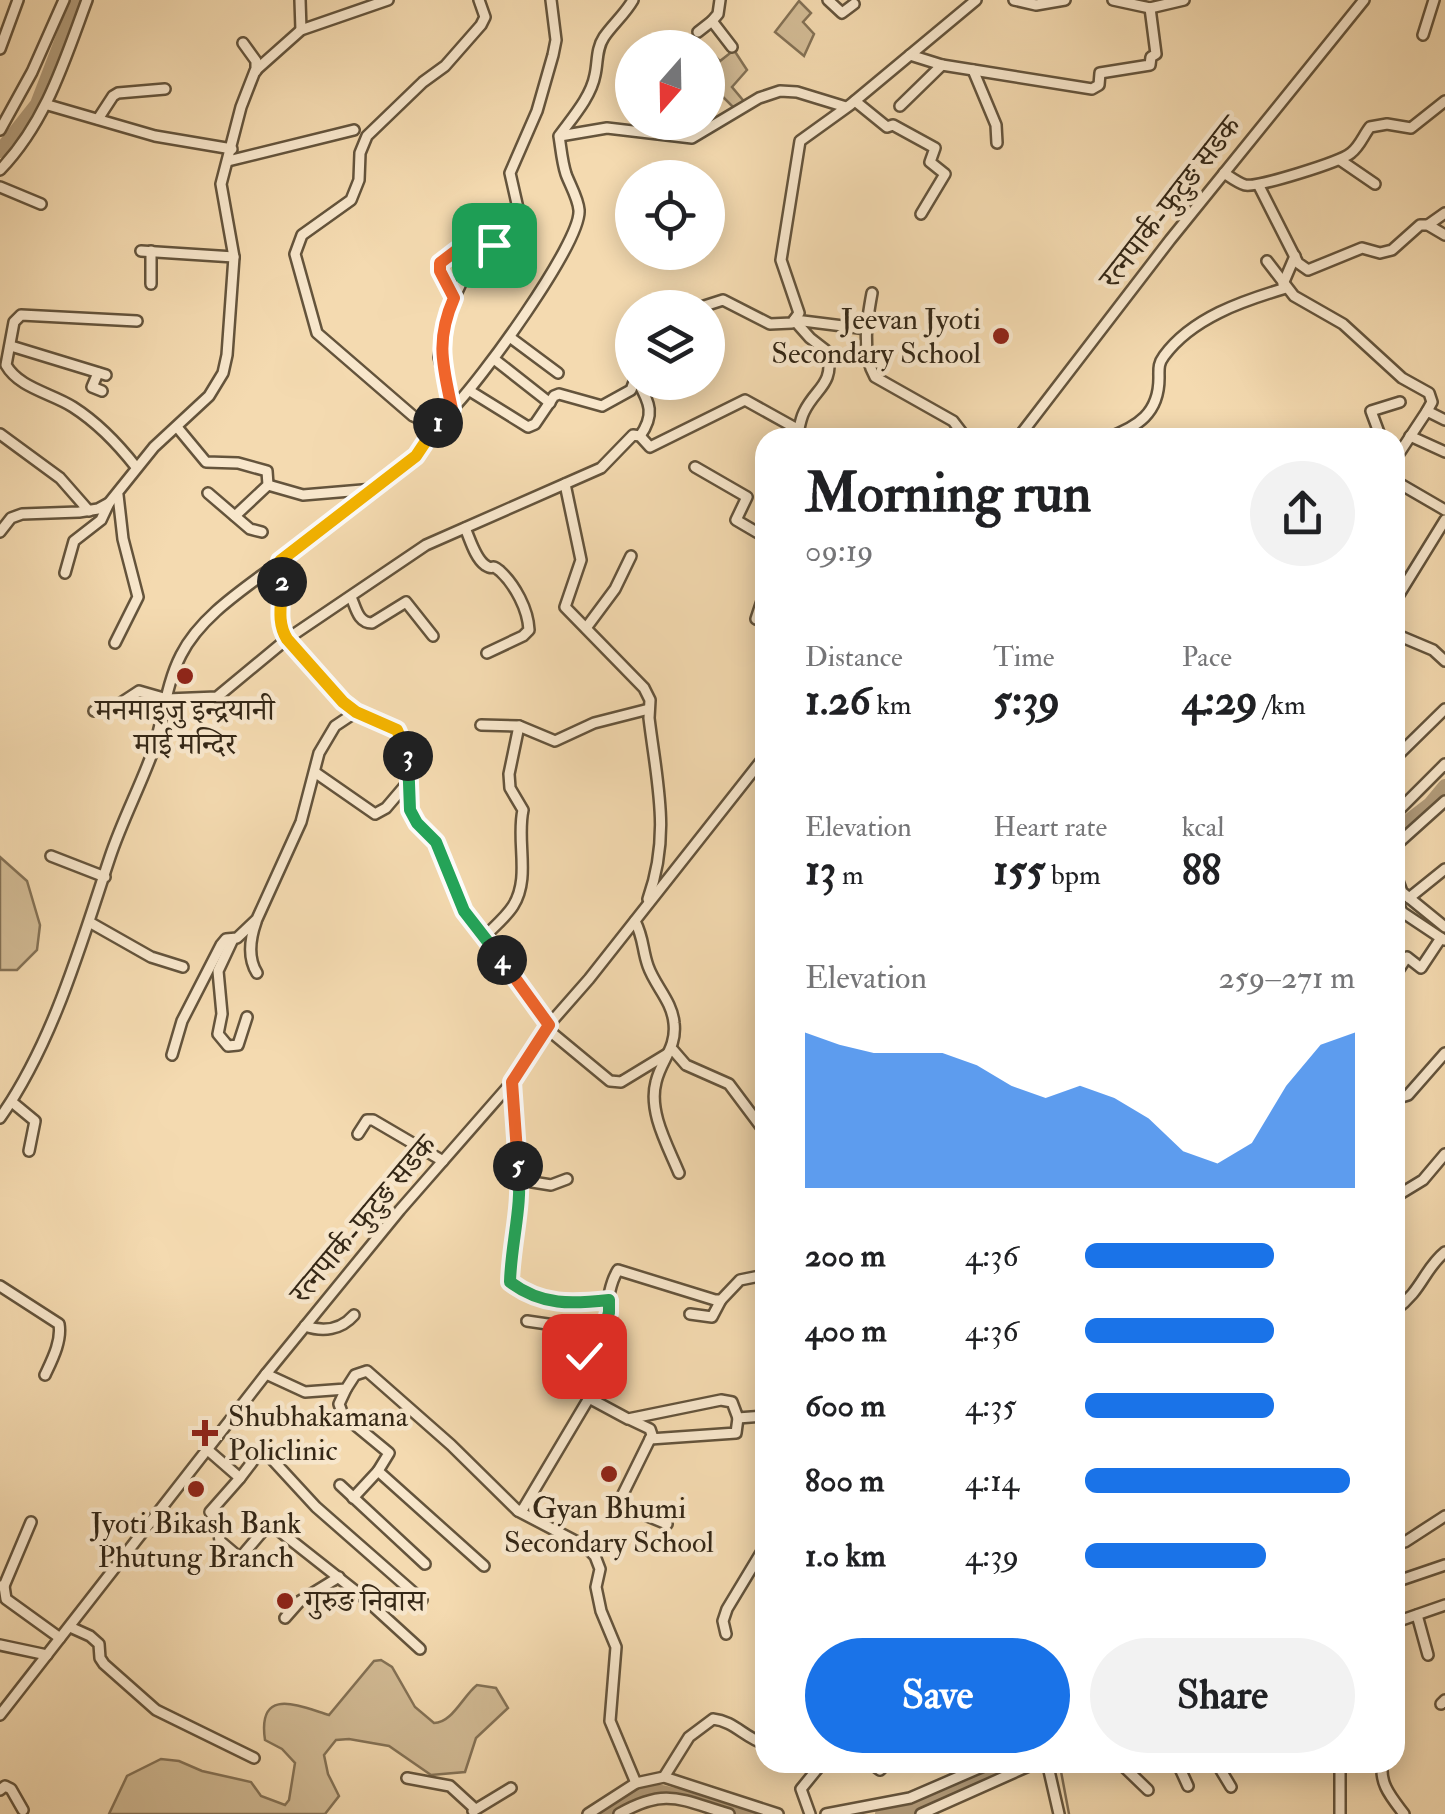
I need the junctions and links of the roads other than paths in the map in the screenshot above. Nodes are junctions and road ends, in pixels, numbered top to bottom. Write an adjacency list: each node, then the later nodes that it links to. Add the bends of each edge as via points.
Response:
1 (18, 0): 26 (street)
2 (64, 0): 37 (street)
3 (87, 0): 34 (street)
4 (300, 0): 21 (street)
5 (388, 0): 21 (street)
6 (479, 0): 80 (street, via 481,25 367,136 351,200 302,235 296,254 317,334)
7 (551, 0): 61 (street, via 554,55 510,173 520,217 494,245 445,256 440,271)
8 (633, 0): 39 (street, via 604,38 595,76)
9 (720, 0): 20 (street)
10 (828, 0): 18 (street, via 842,13)
11 (976, 0): 27 (street)
12 (1014, 0): 13 (street)
13 (1065, 0)
14 (1113, 0): 19 (street)
15 (1184, 0): 19 (street)
16 (1364, 0): 45 (street, रत्नपार्क-फुटुङ सडक)
17 (1434, 0): 23 (street)
18 (854, 4)
19 (1150, 8): 29 (street, via 1156,54 1150,65 1100,73 1100,85 1092,89)
20 (712, 20): 22 (street); 25 (street)
21 (301, 30): 30 (street)
22 (700, 30)
23 (1422, 35)
24 (243, 43): 30 (street)
25 (732, 46)
26 (0, 50)
27 (910, 54): 28 (street); 33 (street)
28 (942, 65): 29 (street); 35 (street)
29 (973, 70): 40 (street, via 996,124)
30 (256, 72): 41 (street)
31 (165, 88): 36 (street, via 118,93)
32 (1445, 101): 42 (street, via 1411,128 1370,128)
33 (851, 104): 39 (street, via 780,91 692,138 607,128); 51 (street, via 886,128 893,125 935,148 930,164 945,174); 63 (street, via 808,134 796,152 781,260 800,313)
34 (48, 105): 36 (street); 44 (street)
35 (900, 106)
36 (98, 119): 41 (street)
37 (0, 130)
38 (354, 130): 43 (street)
39 (559, 136): 66 (street, via 580,208 578,230)
40 (996, 143)
41 (232, 149): 43 (street)
42 (1340, 160): 46 (street); 47 (street)
43 (228, 161): 55 (street, via 222,184)
44 (0, 170)
45 (1224, 173): 47 (street); 85 (street, रत्नपार्क-फुटुङ सडक)
46 (1374, 184)
47 (1260, 186): 54 (street)
48 (0, 188): 49 (street)
49 (42, 204)
50 (1445, 213): 52 (street)
51 (922, 214)
52 (1428, 225): 53 (street); 54 (street, via 1392,250 1362,248 1308,270)
53 (1445, 235)
54 (1296, 256): 59 (street)
55 (234, 257): 58 (street, via 146,251); 81 (street, via 223,373)
56 (1267, 262): 59 (street)
57 (465, 274): 61 (street)
58 (151, 284)
59 (1284, 286): 78 (street, via 1429,393); 86 (street, via 1238,302 1176,344 1159,364 1158,397 1148,416)
60 (872, 293): 65 (street)
61 (454, 298): 77 (street, via 439,357)
62 (725, 301): 63 (street, via 770,324)
63 (794, 320): 65 (street); 83 (street, via 828,352 830,365)
64 (136, 321): 67 (street, via 21,315)
65 (867, 329): 84 (street, via 875,377)
66 (511, 338): 68 (street); 70 (street)
67 (11, 346): 69 (street); 72 (street, via 102,374 92,387)
68 (494, 359): 71 (street); 75 (street)
69 (3, 364): 93 (street, via 98,424)
70 (558, 373)
71 (470, 391): 75 (street, via 528,427); 77 (street)
72 (102, 392)
73 (615, 399): 75 (street, via 602,406 559,394)
74 (647, 400): 89 (street, via 651,416)
75 (550, 402)
76 (1400, 402): 87 (street, via 1371,411)
77 (452, 409): 80 (street)
78 (1427, 411): 79 (street); 90 (street)
79 (1445, 420)
80 (434, 426): 98 (street, via 416,456)
81 (178, 427): 93 (street); 96 (street, via 206,462 260,466)
82 (789, 428): 89 (street, via 745,400 650,447)
83 (800, 428)
84 (959, 428)
85 (1026, 428)
86 (1126, 428)
87 (1377, 428)
88 (0, 434): 103 (street, via 60,478)
89 (640, 436): 95 (street, via 601,468)
90 (1410, 436): 91 (street); 92 (street)
91 (1405, 443)
92 (1445, 452)
93 (136, 467): 100 (street)
94 (695, 467): 107 (street, via 746,498 736,520)
95 (565, 484): 106 (street); 115 (street, via 581,560 565,606)
96 (268, 485): 98 (street, via 303,495); 104 (street)
97 (1405, 488): 102 (street)
98 (376, 489): 111 (street)
99 (208, 494): 104 (street)
100 (118, 495): 101 (street); 119 (street, via 138,596)
101 (109, 503): 103 (street); 112 (street, via 102,520 76,538)
102 (1445, 510)
103 (88, 511): 108 (street, via 22,514)
104 (234, 516): 109 (street)
105 (1445, 520): 113 (street)
106 (465, 528): 114 (street, via 410,554); 120 (street, via 479,558 498,570 526,608 529,630)
107 (755, 531)
108 (0, 532)
109 (262, 532)
110 (631, 556): 115 (street)
111 (280, 561): 118 (street); 122 (street, via 202,626 180,655)
112 (65, 573)
113 (1405, 585)
114 (351, 597): 116 (street, via 367,623 406,602); 118 (street)
115 (586, 628): 123 (street, via 648,693)
116 (433, 636)
117 (1405, 638): 121 (street)
118 (287, 639): 122 (street, via 225,693); 126 (street)
119 (115, 643)
120 (486, 653)
121 (1445, 660)
122 (166, 700): 125 (street, via 139,691 110,710); 139 (street)
123 (649, 709): 128 (street, via 555,741); 142 (street, via 663,830)
124 (1445, 709): 129 (street)
125 (94, 711)
126 (356, 712): 132 (street, via 336,726 319,753); 133 (street, via 397,730)
127 (481, 725): 128 (street)
128 (519, 726): 148 (street, via 508,774 523,810 520,893)
129 (1405, 748)
130 (1445, 764): 135 (street)
131 (755, 769): 142 (street, रत्नपार्क-फुटुङ सडक)
132 (316, 774): 133 (street, via 375,814); 144 (street, via 302,822)
133 (409, 780): 148 (street, via 410,810 436,842 464,911)
134 (1445, 801): 136 (street)
135 (1405, 804)
136 (1405, 837)
137 (51, 856): 139 (street)
138 (1445, 869): 141 (street)
139 (104, 877): 146 (street)
140 (1405, 894): 141 (street)
141 (1410, 898): 147 (street)
142 (644, 908): 145 (street, रत्नपार्क-फुटुङ सडक)
143 (1405, 913): 147 (street)
144 (256, 919): 149 (street); 153 (street, via 250,938)
145 (634, 922): 155 (street, रत्नपार्क-फुटुङ सडक); 156 (street, via 671,1008)
146 (90, 923): 152 (street); 161 (street)
147 (1440, 925): 150 (street)
148 (485, 936): 155 (street)
149 (233, 939): 154 (street, via 217,979 218,1034 228,1046 238,1046); 158 (street, via 221,946)
150 (1443, 940): 151 (street, via 1420,968)
151 (1405, 960)
152 (183, 967)
153 (257, 973)
154 (247, 1017)
155 (547, 1027): 156 (street, via 610,1081 621,1082); 159 (street, रत्नपार्क-फुटुङ सडक)
156 (673, 1050): 163 (street, via 686,1064 728,1084); 168 (street, via 656,1080 654,1104)
157 (1445, 1053): 160 (street)
158 (172, 1055)
159 (512, 1082): 167 (street, रत्नपार्क-फुटुङ सडक); 170 (street)
160 (1405, 1096)
161 (12, 1102): 162 (street); 165 (street, via 34,1120)
162 (0, 1118)
163 (755, 1119)
164 (358, 1134): 167 (street, via 374,1120)
165 (28, 1151)
166 (1445, 1154): 171 (street)
167 (442, 1161): 181 (street, रत्नपार्क-फुटुङ सडक)
168 (678, 1173)
169 (567, 1179): 170 (street, via 552,1185)
170 (520, 1180): 175 (street, via 510,1282 549,1302)
171 (1405, 1191)
172 (1445, 1252): 177 (street)
173 (755, 1277): 176 (street, via 740,1280)
174 (0, 1286): 184 (street, via 59,1324)
175 (609, 1300): 176 (street, via 618,1270); 182 (street)
176 (720, 1300): 178 (street, via 712,1317)
177 (1405, 1302)
178 (690, 1314)
179 (354, 1315): 181 (street, via 328,1330)
180 (527, 1321): 182 (street, via 568,1327 585,1358)
181 (306, 1326): 183 (street, रत्नपार्क-फुटुङ सडक)
182 (597, 1360): 186 (street)
183 (266, 1374): 185 (street, via 306,1392); 191 (street, रत्नपार्क-फुटुङ सडक)
184 (44, 1375)
185 (346, 1389): 192 (street, via 339,1404 343,1415 389,1453); 196 (street, via 354,1375 367,1371)
186 (589, 1398): 189 (street); 196 (street)
187 (755, 1417): 188 (street)
188 (738, 1418): 189 (street, via 732,1402 722,1400); 190 (street, via 736,1432)
189 (628, 1419): 190 (street, via 650,1430)
190 (650, 1439): 199 (street, via 618,1503)
191 (209, 1451): 193 (street); 213 (street, रत्नपार्क-फुटुङ सडक)
192 (378, 1470): 195 (street); 204 (street)
193 (240, 1478): 205 (street, via 210,1512 223,1527 220,1541 240,1558 268,1524); 208 (street, via 259,1454 270,1456 316,1507)
194 (340, 1486): 195 (street)
195 (353, 1498): 202 (street)
196 (518, 1511): 234 (street, via 585,1546 600,1568 596,1587 616,1647 610,1722)
197 (1445, 1516): 200 (street)
198 (31, 1522): 207 (street)
199 (667, 1524)
200 (1405, 1542)
201 (755, 1562): 214 (street, via 726,1609)
202 (424, 1564)
203 (1445, 1565): 206 (street)
204 (484, 1566)
205 (339, 1578): 211 (street, via 300,1600); 217 (street)
206 (1405, 1579)
207 (2, 1586): 215 (street, via 6,1599)
208 (422, 1600)
209 (1445, 1605): 210 (street)
210 (1417, 1615): 212 (street); 219 (street)
211 (285, 1618)
212 (1405, 1619)
213 (70, 1627): 215 (street, रत्नपार्क-फुटुङ सडक); 222 (street, via 90,1636 104,1664 156,1710)
214 (726, 1634)
215 (60, 1638): 218 (street, रत्नपार्क-फुटुङ सडक)
216 (0, 1645): 218 (street)
217 (420, 1649)
218 (47, 1655): 220 (street, रत्नपार्क-फुटुङ सडक)
219 (1428, 1655)
220 (0, 1715)
221 (755, 1741): 232 (street, via 712,1719 689,1737)
222 (254, 1758)
223 (814, 1773): 246 (street, via 801,1790)
224 (968, 1773): 247 (street, via 910,1798)
225 (1012, 1773): 248 (street)
226 (1050, 1773): 249 (street)
227 (1130, 1773): 239 (street)
228 (1182, 1773): 235 (street)
229 (1223, 1773): 236 (street)
230 (1340, 1773): 250 (street)
231 (1380, 1773): 251 (street)
232 (664, 1777): 234 (street); 245 (street)
233 (407, 1778): 241 (street, via 450,1786)
234 (636, 1783): 242 (street)
235 (1188, 1786)
236 (1231, 1787)
237 (511, 1788): 241 (street)
238 (0, 1790): 240 (street, via 11,1789)
239 (1148, 1790)
240 (23, 1810)
241 (473, 1811)
242 (588, 1814)
243 (619, 1814): 244 (street, via 662,1796)
244 (729, 1814)
245 (778, 1814)
246 (810, 1814)
247 (826, 1814)
248 (921, 1814)
249 (1059, 1814)
250 (1340, 1814)
251 (1404, 1814)

